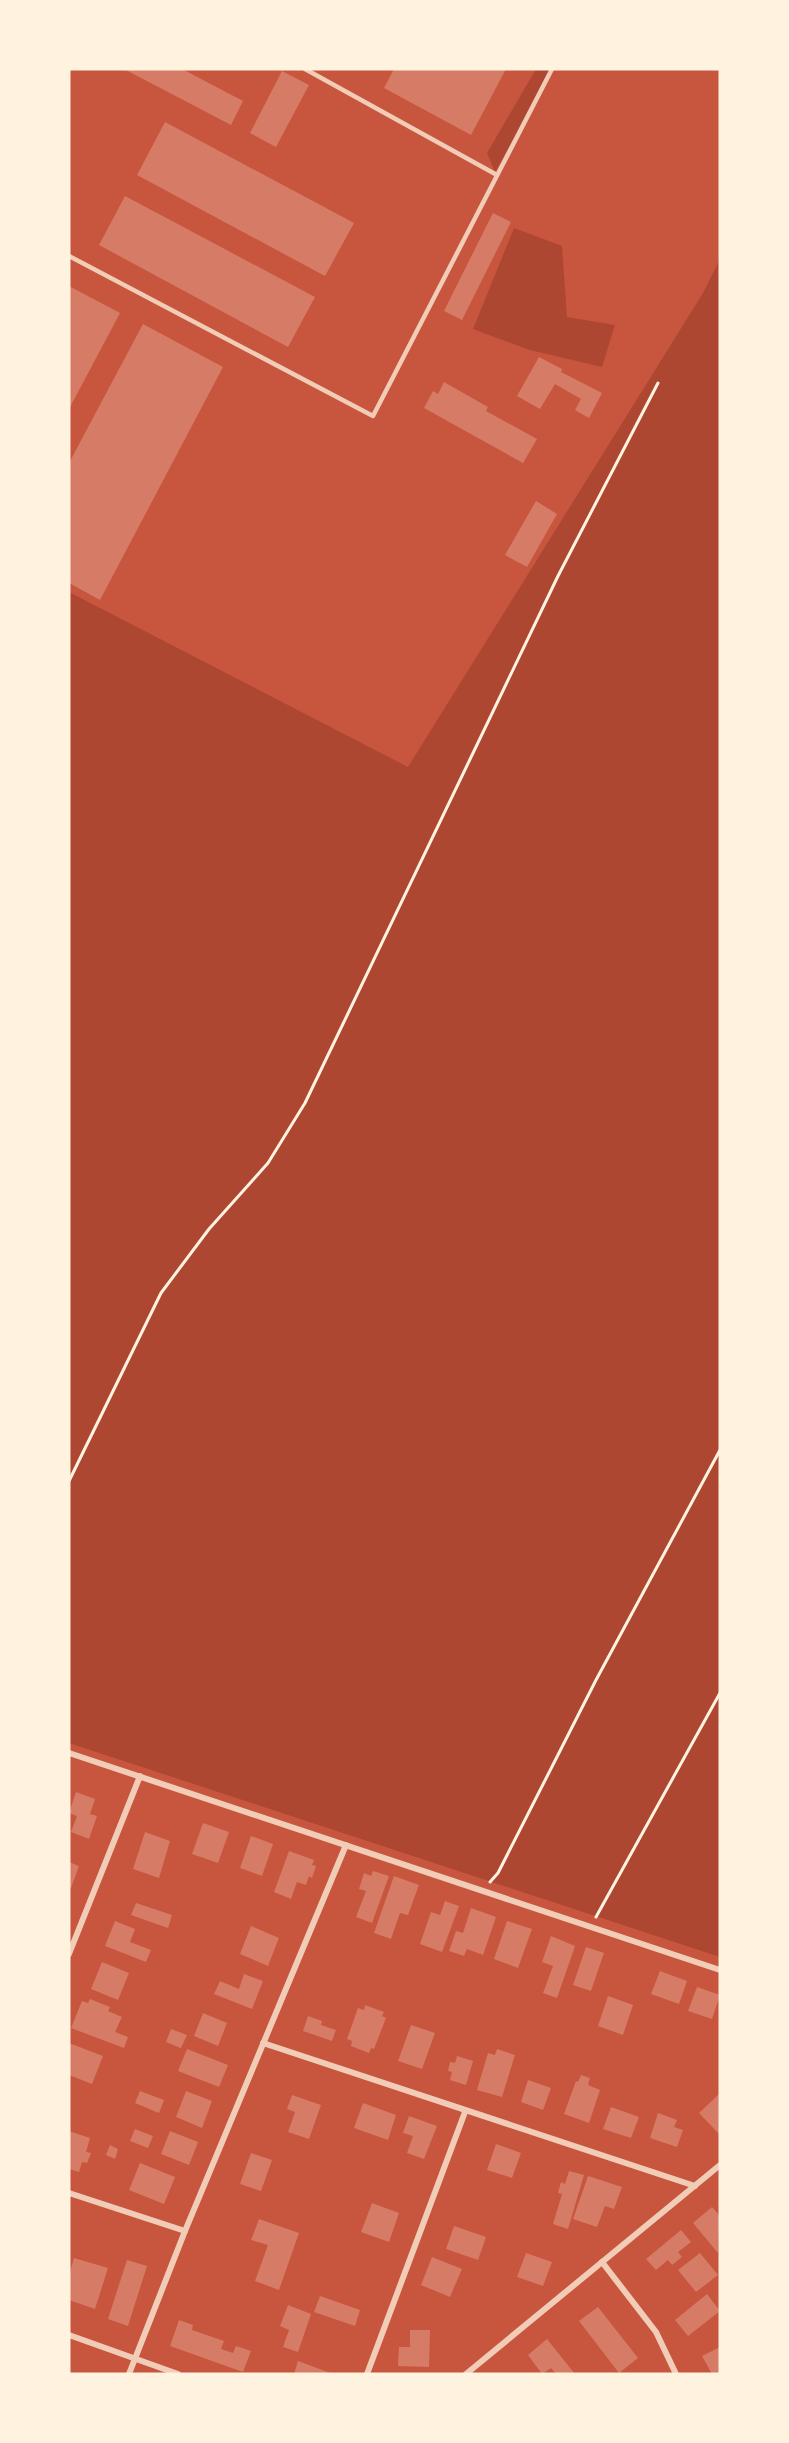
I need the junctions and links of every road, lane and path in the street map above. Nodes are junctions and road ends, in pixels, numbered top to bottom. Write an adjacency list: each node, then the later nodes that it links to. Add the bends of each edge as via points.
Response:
1 (304, 69): 3 (lane)
2 (552, 69): 3 (lane)
3 (497, 175): 4 (lane, via 373,416)
4 (69, 256)
5 (658, 383): 7 (path, via 558,576 305,1102 268,1163 209,1229 161,1293)
6 (720, 1450): 12 (path, via 498,1873)
7 (69, 1481)
8 (720, 1692): 13 (path)
9 (69, 1753): 10 (street)
10 (140, 1776): 11 (street); 14 (street)
11 (346, 1845): 12 (street); 16 (street)
12 (483, 1891): 13 (street)
13 (591, 1927): 15 (street)
14 (69, 1954)
15 (720, 1970)
16 (263, 2043): 17 (street); 21 (street)
17 (465, 2112): 19 (street); 27 (street)
18 (720, 2165): 19 (street)
19 (694, 2186): 22 (street)
20 (69, 2193): 21 (street)
21 (185, 2231): 24 (street)
22 (602, 2262): 28 (street); 29 (street, via 656,2332)
23 (69, 2335): 24 (street)
24 (136, 2358): 25 (street); 26 (street)
25 (129, 2374)
26 (178, 2374)
27 (367, 2374)
28 (466, 2374)
29 (676, 2374)

